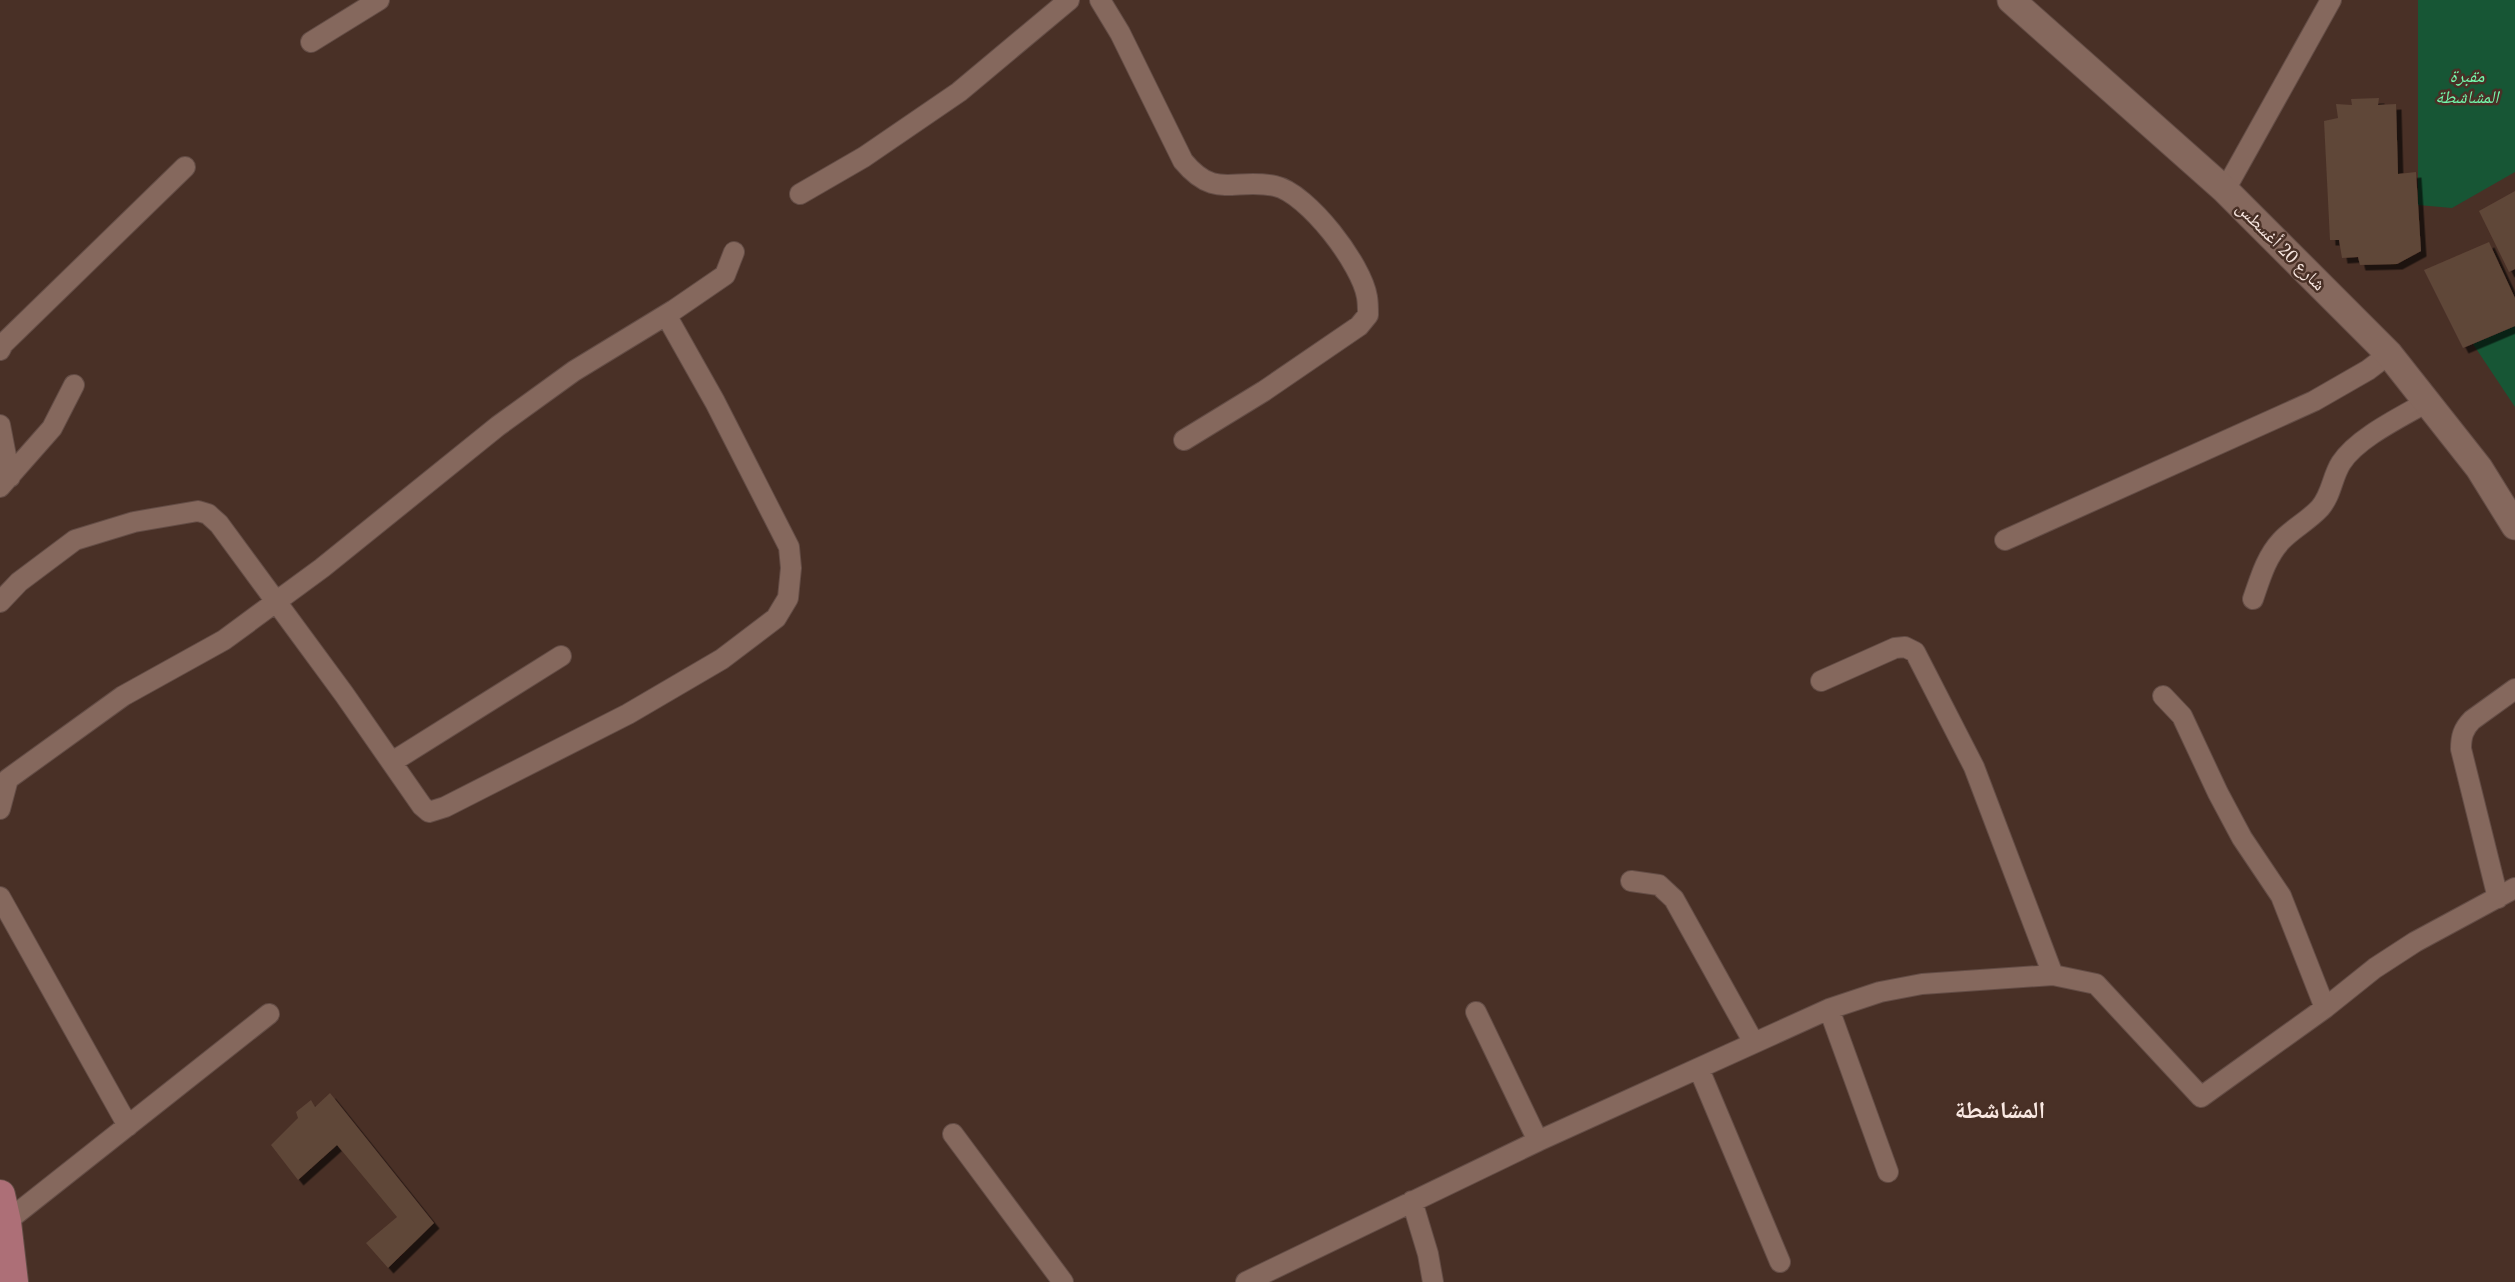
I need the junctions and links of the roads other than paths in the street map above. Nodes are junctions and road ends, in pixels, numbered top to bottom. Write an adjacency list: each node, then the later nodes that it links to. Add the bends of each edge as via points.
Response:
1 (379, 0): 6 (street)
2 (1069, 0): 9 (street, via 959,92 864,157)
3 (1100, 0): 17 (street, via 1192,172 1205,182 1221,186 1277,186 1302,200 1340,243 1367,295 1368,315 1359,326)
4 (2011, 0): 8 (street, شارع 20 أغسطس)
5 (2331, 0): 8 (street)
6 (311, 42)
7 (185, 167): 12 (street)
8 (2225, 190): 13 (street, شارع 20 أغسطس)
9 (800, 194)
10 (734, 252): 11 (street, via 725,275)
11 (666, 315): 22 (street, via 574,371 517,412); 28 (street, via 789,547 788,598 776,618 722,659 628,714 436,810 429,812 422,806)
12 (0, 350)
13 (2389, 354): 15 (street, شارع 20 أغسطس); 20 (street, via 2314,401)
14 (74, 385): 18 (street, via 52,428)
15 (2427, 402): 19 (street, شارع 20 أغسطس, via 2479,468); 21 (street, via 2348,453 2320,508 2280,542 2268,558)
16 (0, 424): 18 (street)
17 (1184, 440)
18 (5, 482)
19 (2515, 526)
20 (2005, 540)
21 (2253, 599)
22 (277, 601): 23 (street, via 219,524 198,511 134,522 75,540 19,582); 28 (street); 29 (street, via 224,640 123,696)
23 (0, 602)
24 (561, 656): 28 (street)
25 (1821, 681): 34 (street, via 1895,648 1915,652 1974,767)
26 (2515, 689): 32 (street, via 2472,720 2461,736 2461,749)
27 (2163, 696): 35 (street, via 2182,716 2242,838 2281,896)
28 (392, 762)
29 (4, 778): 30 (street)
30 (0, 809)
31 (1631, 881): 39 (street, via 1659,885 1674,899)
32 (2507, 893): 35 (street, via 2415,942 2374,968)
33 (0, 897): 41 (street)
34 (2053, 975): 35 (street, via 2096,984 2201,1097); 36 (street, via 1922,984 1880,992)
35 (2325, 1008)
36 (1829, 1009): 39 (street); 44 (street)
37 (1476, 1012): 43 (street)
38 (269, 1014): 41 (street)
39 (1754, 1043): 40 (street)
40 (1699, 1069): 43 (street); 47 (street)
41 (128, 1126): 46 (street)
42 (952, 1134): 49 (street)
43 (1538, 1141): 45 (street)
44 (1888, 1172)
45 (1412, 1201): 50 (street); 51 (street)
46 (3, 1209): 48 (main road)
47 (1780, 1262)
48 (14, 1282)
49 (1063, 1282)
50 (1246, 1282)
51 (1434, 1282)

